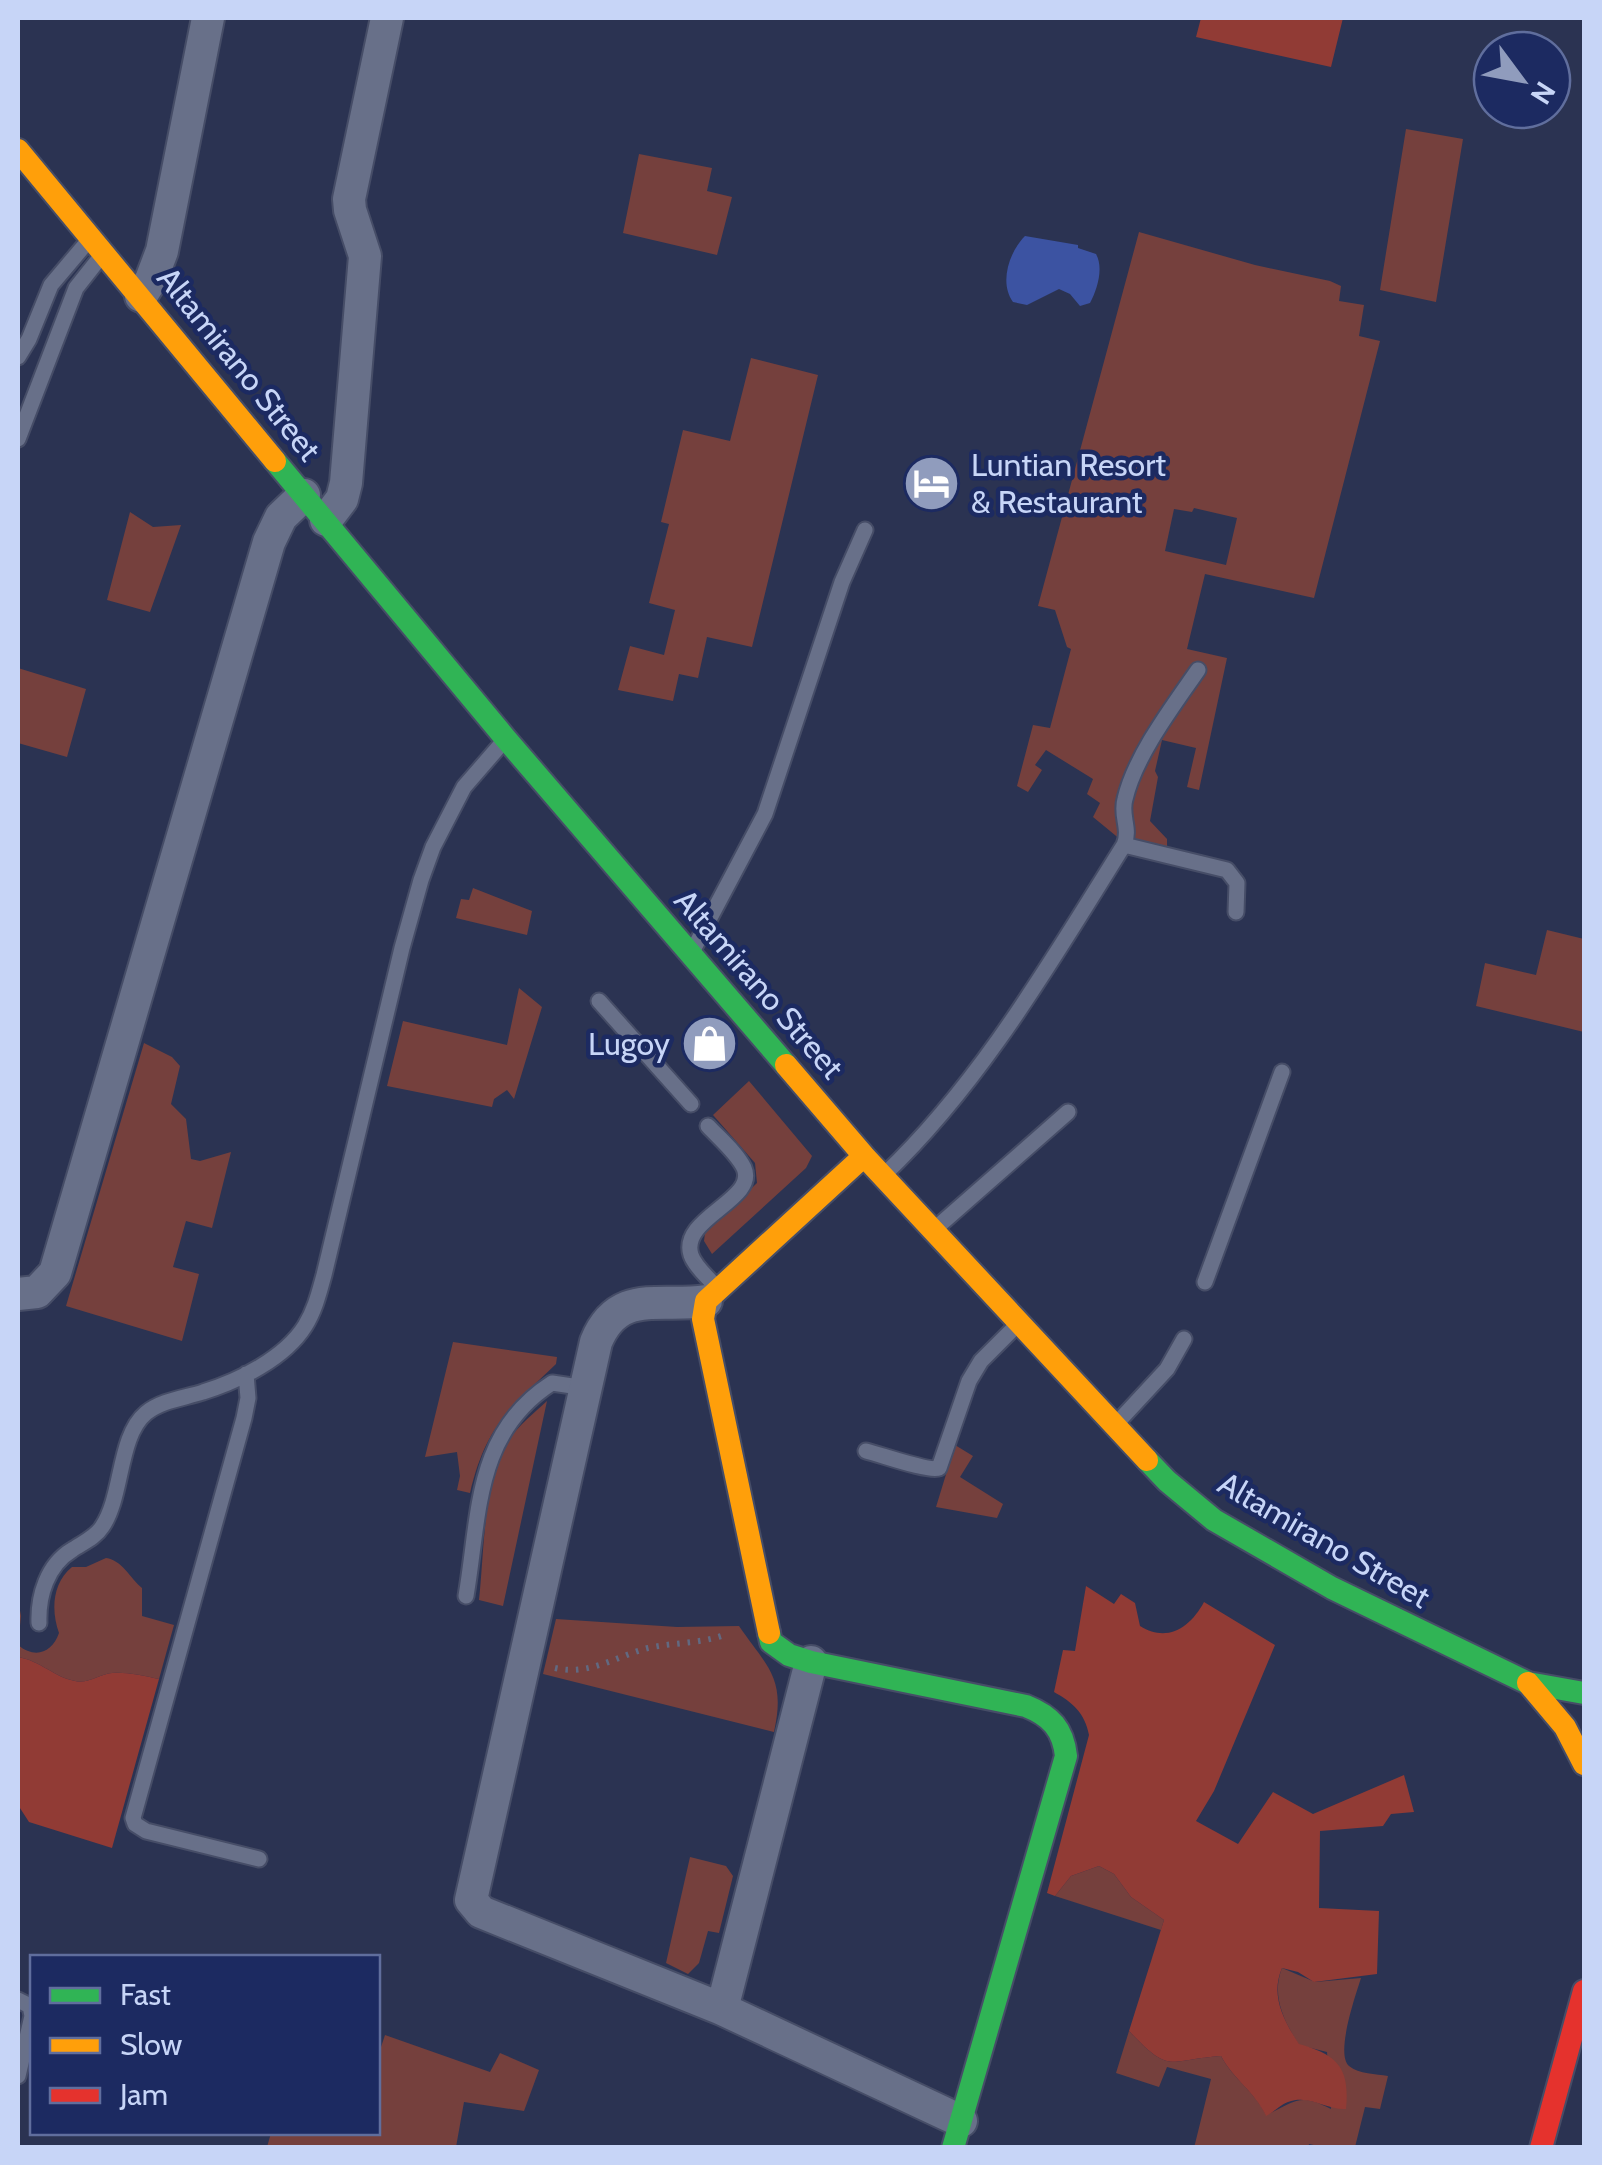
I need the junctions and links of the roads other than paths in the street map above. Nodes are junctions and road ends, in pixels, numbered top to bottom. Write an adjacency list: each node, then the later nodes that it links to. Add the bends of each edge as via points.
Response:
1 (208, 18): 5 (street, via 162,251)
2 (387, 18): 9 (street, via 350,199 365,256 346,484)
3 (18, 150): 4 (main road, Altamirano Street)
4 (99, 245): 5 (main road, Altamirano Street); 6 (lane, via 60,272); 7 (lane)
5 (141, 296): 8 (main road, Altamirano Street)
6 (18, 356)
7 (18, 440)
8 (304, 494): 9 (main road, Altamirano Street); 25 (street, via 269,542 56,1273 38,1292)
9 (326, 520): 12 (main road, Altamirano Street)
10 (865, 530): 15 (lane, via 765,814)
11 (1198, 670): 13 (lane, via 1131,782 1123,805)
12 (506, 739): 15 (main road, Altamirano Street); 29 (lane, via 464,787 421,880 315,1306 292,1342)
13 (1124, 845): 14 (lane, via 1227,870 1237,883); 22 (lane, via 987,1052)
14 (1236, 912)
15 (691, 955): 21 (main road, Altamirano Street)
16 (599, 1001): 18 (lane)
17 (1282, 1072): 24 (lane)
18 (690, 1104)
19 (1068, 1112): 23 (lane)
20 (708, 1126): 26 (lane, via 745,1175 739,1192 690,1244)
21 (864, 1156): 22 (main road, Altamirano Street); 26 (main road)
22 (883, 1177): 23 (main road, Altamirano Street)
23 (933, 1231): 27 (main road, Altamirano Street)
24 (1204, 1282)
25 (18, 1294)
26 (712, 1295): 30 (street, via 619,1310 600,1332); 35 (main road, via 703,1319 768,1634 776,1647)
27 (1019, 1323): 31 (main road, Altamirano Street); 32 (lane, via 974,1372 939,1468)
28 (1184, 1338): 31 (lane, via 1167,1369)
29 (246, 1374): 34 (lane, via 141,1417 102,1527 54,1568 40,1595); 39 (lane, via 244,1418 133,1818 146,1831)
30 (586, 1388): 33 (lane, via 552,1383 498,1440 484,1477); 41 (street, via 472,1904)
31 (1114, 1426): 36 (main road, Altamirano Street, via 1214,1520 1332,1588)
32 (866, 1451)
33 (466, 1596)
34 (38, 1623)
35 (811, 1662): 41 (street); 44 (main road, via 1026,1706 1058,1724 1065,1738 1066,1756)
36 (1528, 1683): 37 (main road, Altamirano Street); 38 (main road)
37 (1584, 1693)
38 (1584, 1764)
39 (258, 1859)
40 (1584, 1991): 45 (main road)
41 (722, 2009): 44 (street)
42 (30, 2023): 43 (lane)
43 (18, 2068)
44 (957, 2134)
45 (1541, 2148)

